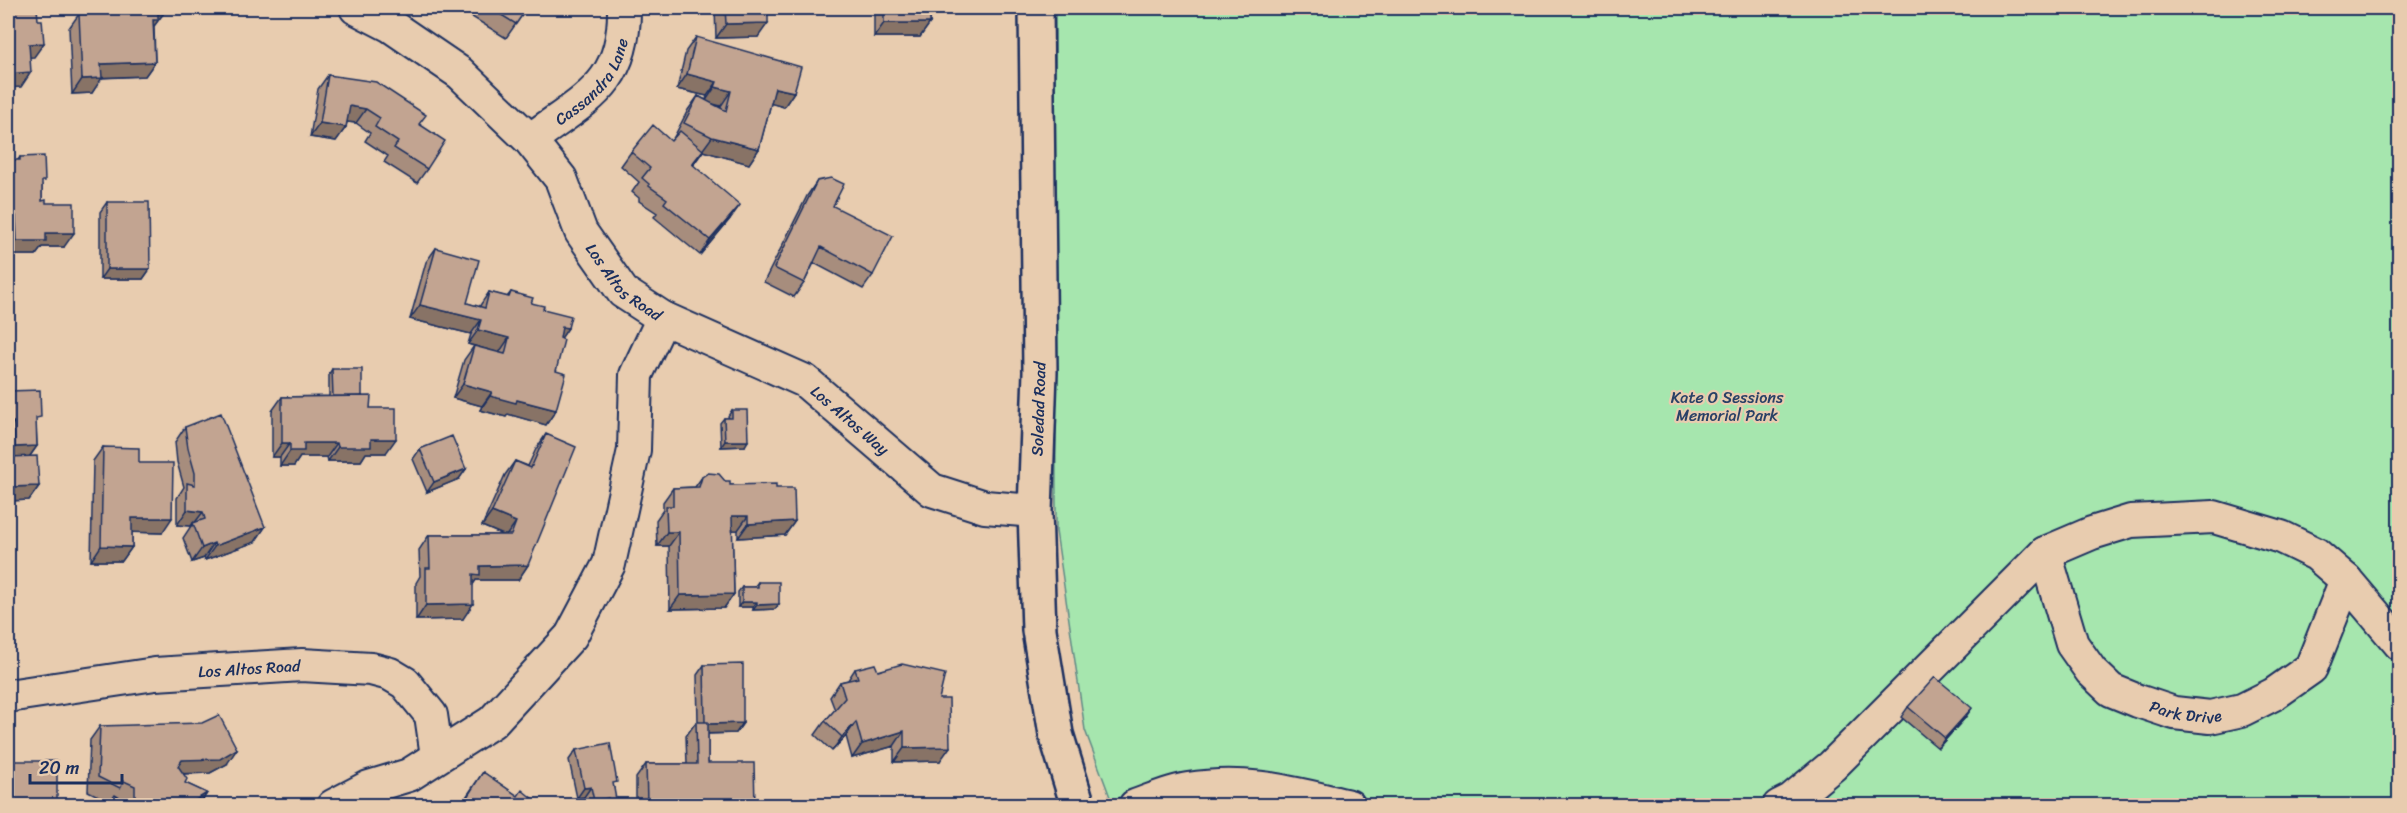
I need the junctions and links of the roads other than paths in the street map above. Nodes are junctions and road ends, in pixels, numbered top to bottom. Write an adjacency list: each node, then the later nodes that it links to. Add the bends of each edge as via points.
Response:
1 (356, 8): 4 (street, Los Altos Road, via 391,26 460,73)
2 (624, 8): 4 (street, Cassandra Lane, via 624,30 616,64 600,88)
3 (1036, 8): 6 (street, Soledad Road, via 1040,372)
4 (530, 140): 5 (street, Los Altos Road, via 561,179 581,232 623,292)
5 (663, 318): 6 (street, Los Altos Way, via 805,381 932,490 985,507); 11 (street, Los Altos Road, via 636,375 634,450 609,564 570,636 492,722)
6 (1035, 511): 13 (street, Soledad Road, via 1039,630 1056,734)
7 (2045, 553): 8 (street, via 2131,521 2214,517 2281,537 2316,554); 8 (street, Park Drive, via 2072,644 2091,671 2111,690 2138,701 2174,713 2210,717 2242,710 2312,668); 16 (street, via 1832,766)
8 (2346, 580): 9 (street)
9 (2400, 644)
10 (8, 696): 11 (street, Los Altos Road, via 155,674 302,665 371,669 405,682 431,714)
11 (437, 756): 12 (street, Los Altos Road, via 409,775 369,787)
12 (333, 806)
13 (1078, 806)
14 (1135, 806): 15 (street, via 1185,789 1256,785)
15 (1349, 806)
16 (1779, 806)

